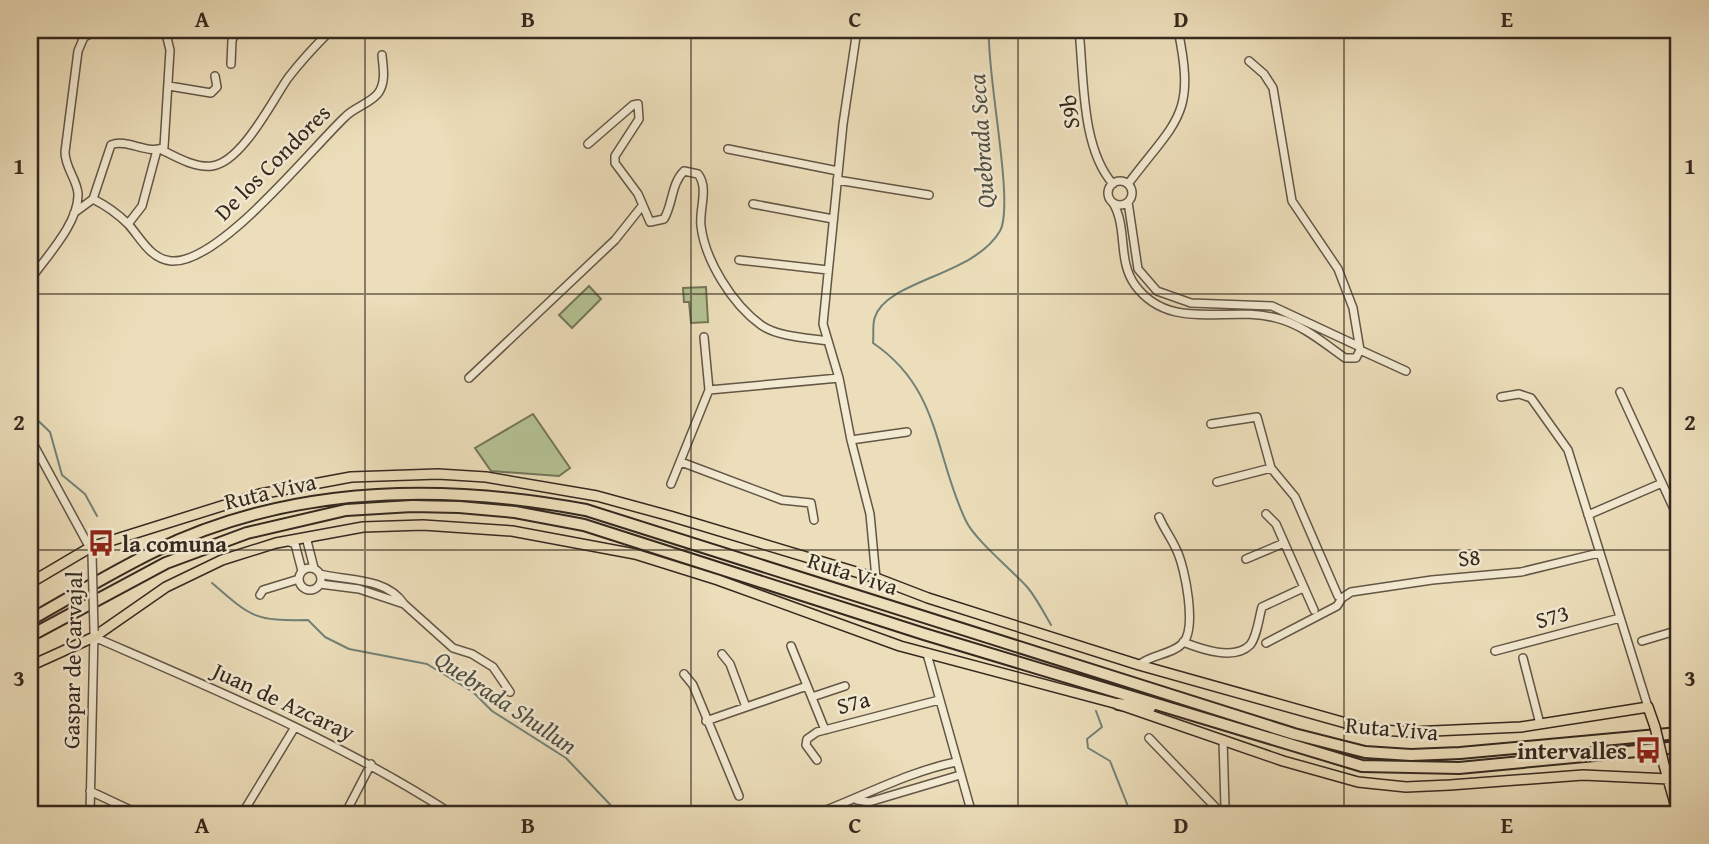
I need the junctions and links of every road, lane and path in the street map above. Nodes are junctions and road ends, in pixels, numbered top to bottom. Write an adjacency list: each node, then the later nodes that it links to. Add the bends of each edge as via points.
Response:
1 (98, 30): 26 (street, via 84,37 78,51 65,152 66,169 78,192)
2 (165, 30): 13 (street, via 170,50)
3 (207, 30): 8 (street)
4 (331, 30): 16 (street, via 289,78 251,135 226,160 204,166)
5 (857, 30): 17 (street)
6 (1079, 30): 18 (street, S9b, via 1092,144 1099,165)
7 (1178, 30): 19 (street, via 1185,100 1171,130)
8 (238, 31): 11 (street, via 232,40)
9 (382, 55): 28 (street, De los Condores, via 378,94 348,113 267,200 224,238 173,262 162,260 145,246)
10 (1249, 61): 34 (street, via 1273,88 1292,201 1338,269 1353,309)
11 (231, 64)
12 (215, 76): 13 (street, via 217,87 211,93)
13 (169, 86): 16 (street)
14 (588, 144): 25 (street, via 638,104 639,119 615,163)
15 (728, 149): 17 (street)
16 (159, 150): 21 (street, via 119,142 111,145); 28 (street, via 142,206)
17 (838, 176): 20 (street); 27 (street)
18 (1113, 184): 19 (street); 23 (street, via 1108,195)
19 (1128, 184): 22 (street, via 1132,191)
20 (929, 195)
21 (93, 199): 26 (street); 28 (street, De los Condores)
22 (1128, 202): 23 (street); 34 (street, via 1138,269 1157,291 1191,303 1272,306)
23 (1113, 203): 34 (street, via 1127,271 1139,290 1159,306 1187,315 1278,318 1334,347 1345,358 1356,358)
24 (753, 204): 27 (street)
25 (642, 206): 33 (street, via 650,222 658,222 670,209 677,178 684,171 698,174 704,186 701,225 709,262 722,280 761,325); 36 (street, via 615,240)
26 (74, 213): 31 (street)
27 (833, 219): 30 (street)
28 (128, 224)
29 (739, 260): 30 (street)
30 (828, 270): 33 (street, via 823,324)
31 (30, 280)
32 (704, 337): 38 (street)
33 (828, 341): 37 (street)
34 (1359, 349): 35 (street)
35 (1406, 372)
36 (469, 378)
37 (839, 378): 38 (street); 44 (street)
38 (709, 390): 45 (street)
39 (1620, 392): 48 (street)
40 (1501, 397): 51 (street, via 1519,394 1540,408 1568,450)
41 (1211, 424): 46 (street, via 1257,417)
42 (907, 432): 44 (street)
43 (30, 438): 58 (street, Gaspar de Carvajal)
44 (851, 440): 63 (street, via 870,514)
45 (681, 462): 49 (street); 53 (street, via 782,500 811,503)
46 (1271, 468): 47 (street); 68 (street, via 1296,497)
47 (1217, 482)
48 (1662, 483): 51 (street); 54 (street)
49 (671, 484)
50 (1266, 514): 57 (street)
51 (1588, 515): 59 (street)
52 (1158, 517): 77 (street, via 1179,554 1187,593 1189,628)
53 (814, 520)
54 (1679, 520)
55 (313, 535): 56 (main road); 61 (street, via 307,541); 82 (main road, via 423,525 565,539 706,576)
56 (286, 541): 62 (street, via 295,544); 74 (main road, via 199,571)
57 (1284, 543): 60 (street); 66 (street)
58 (91, 551): 63 (main road, Ruta Viva, via 260,494 305,484 351,477 438,474 523,482 597,496); 64 (main road, Ruta Viva); 74 (street, Gaspar de Carvajal, bridge)
59 (1600, 552): 68 (street, S8, via 1521,572 1432,580 1351,592); 71 (street)
60 (1246, 559)
61 (317, 571): 62 (street); 65 (street); 69 (street, via 383,587)
62 (300, 575): 65 (street, via 305,589); 67 (street)
63 (876, 578): 84 (main road, Ruta Viva)
64 (30, 583)
65 (320, 584): 69 (street, via 359,589)
66 (1303, 588): 70 (street); 77 (street, via 1262,607 1252,642 1241,650 1214,652)
67 (260, 595)
68 (1342, 598): 78 (street, S8, via 1337,606)
69 (404, 604): 89 (street, via 453,648 472,653 493,667)
70 (1314, 610)
71 (1620, 618): 80 (street, S73); 94 (street)
72 (30, 620): 102 (highway, Ruta Viva, via 155,551 242,517 344,496 459,492 586,510 1294,734 1365,752 1460,753)
73 (1679, 630): 76 (street)
74 (94, 634): 85 (main road); 96 (street, Juan de Azcaray); 111 (street, Gaspar de Carvajal)
75 (30, 636): 95 (highway, Ruta Viva, via 166,563 247,533 346,510 459,507 584,525)
76 (1642, 641)
77 (1183, 642): 84 (street)
78 (1266, 643)
79 (791, 646): 87 (street, S7a)
80 (1495, 651)
81 (722, 654): 93 (street)
82 (927, 654): 91 (street); 92 (main road)
83 (1523, 658): 99 (street)
84 (1139, 665): 99 (main road, Ruta Viva, via 1367,729 1467,731)
85 (30, 666)
86 (684, 674): 98 (street, via 693,685)
87 (807, 686): 90 (street, S7a); 93 (street)
88 (845, 686): 90 (street)
89 (510, 692)
90 (812, 697): 101 (street, S7a)
91 (939, 700): 101 (street, S7a); 107 (street)
92 (1118, 704): 95 (highway); 104 (main road)
93 (747, 707): 98 (street)
94 (1648, 707): 99 (main road, Ruta Viva); 110 (main road, bridge)
95 (1178, 712): 105 (highway, Ruta Viva, via 1362,766 1459,768)
96 (270, 713): 97 (street); 100 (street, Juan de Azcaray)
97 (265, 721)
98 (706, 722): 112 (street)
99 (1540, 724)
100 (295, 727): 108 (street, Juan de Azcaray); 116 (street)
101 (825, 730): 106 (street, via 807,739)
102 (1679, 733)
103 (1149, 738): 104 (street, via 1219,811 1225,807)
104 (1223, 740): 110 (main road, via 1358,782 1382,785 1583,775)
105 (1679, 747)
106 (817, 760)
107 (956, 762): 109 (street); 113 (street, via 872,790)
108 (371, 764): 117 (street); 118 (street, Juan de Azcaray, via 424,792)
109 (960, 775): 113 (street, via 869,802); 120 (street)
110 (1669, 779): 121 (main road)
111 (90, 791): 114 (street, Gaspar de Carvajal); 115 (street)
112 (739, 796)
113 (856, 800): 119 (street)
114 (90, 814)
115 (139, 814)
116 (242, 814)
117 (345, 814)
118 (452, 814)
119 (816, 814)
120 (972, 814)
121 (1678, 814)

